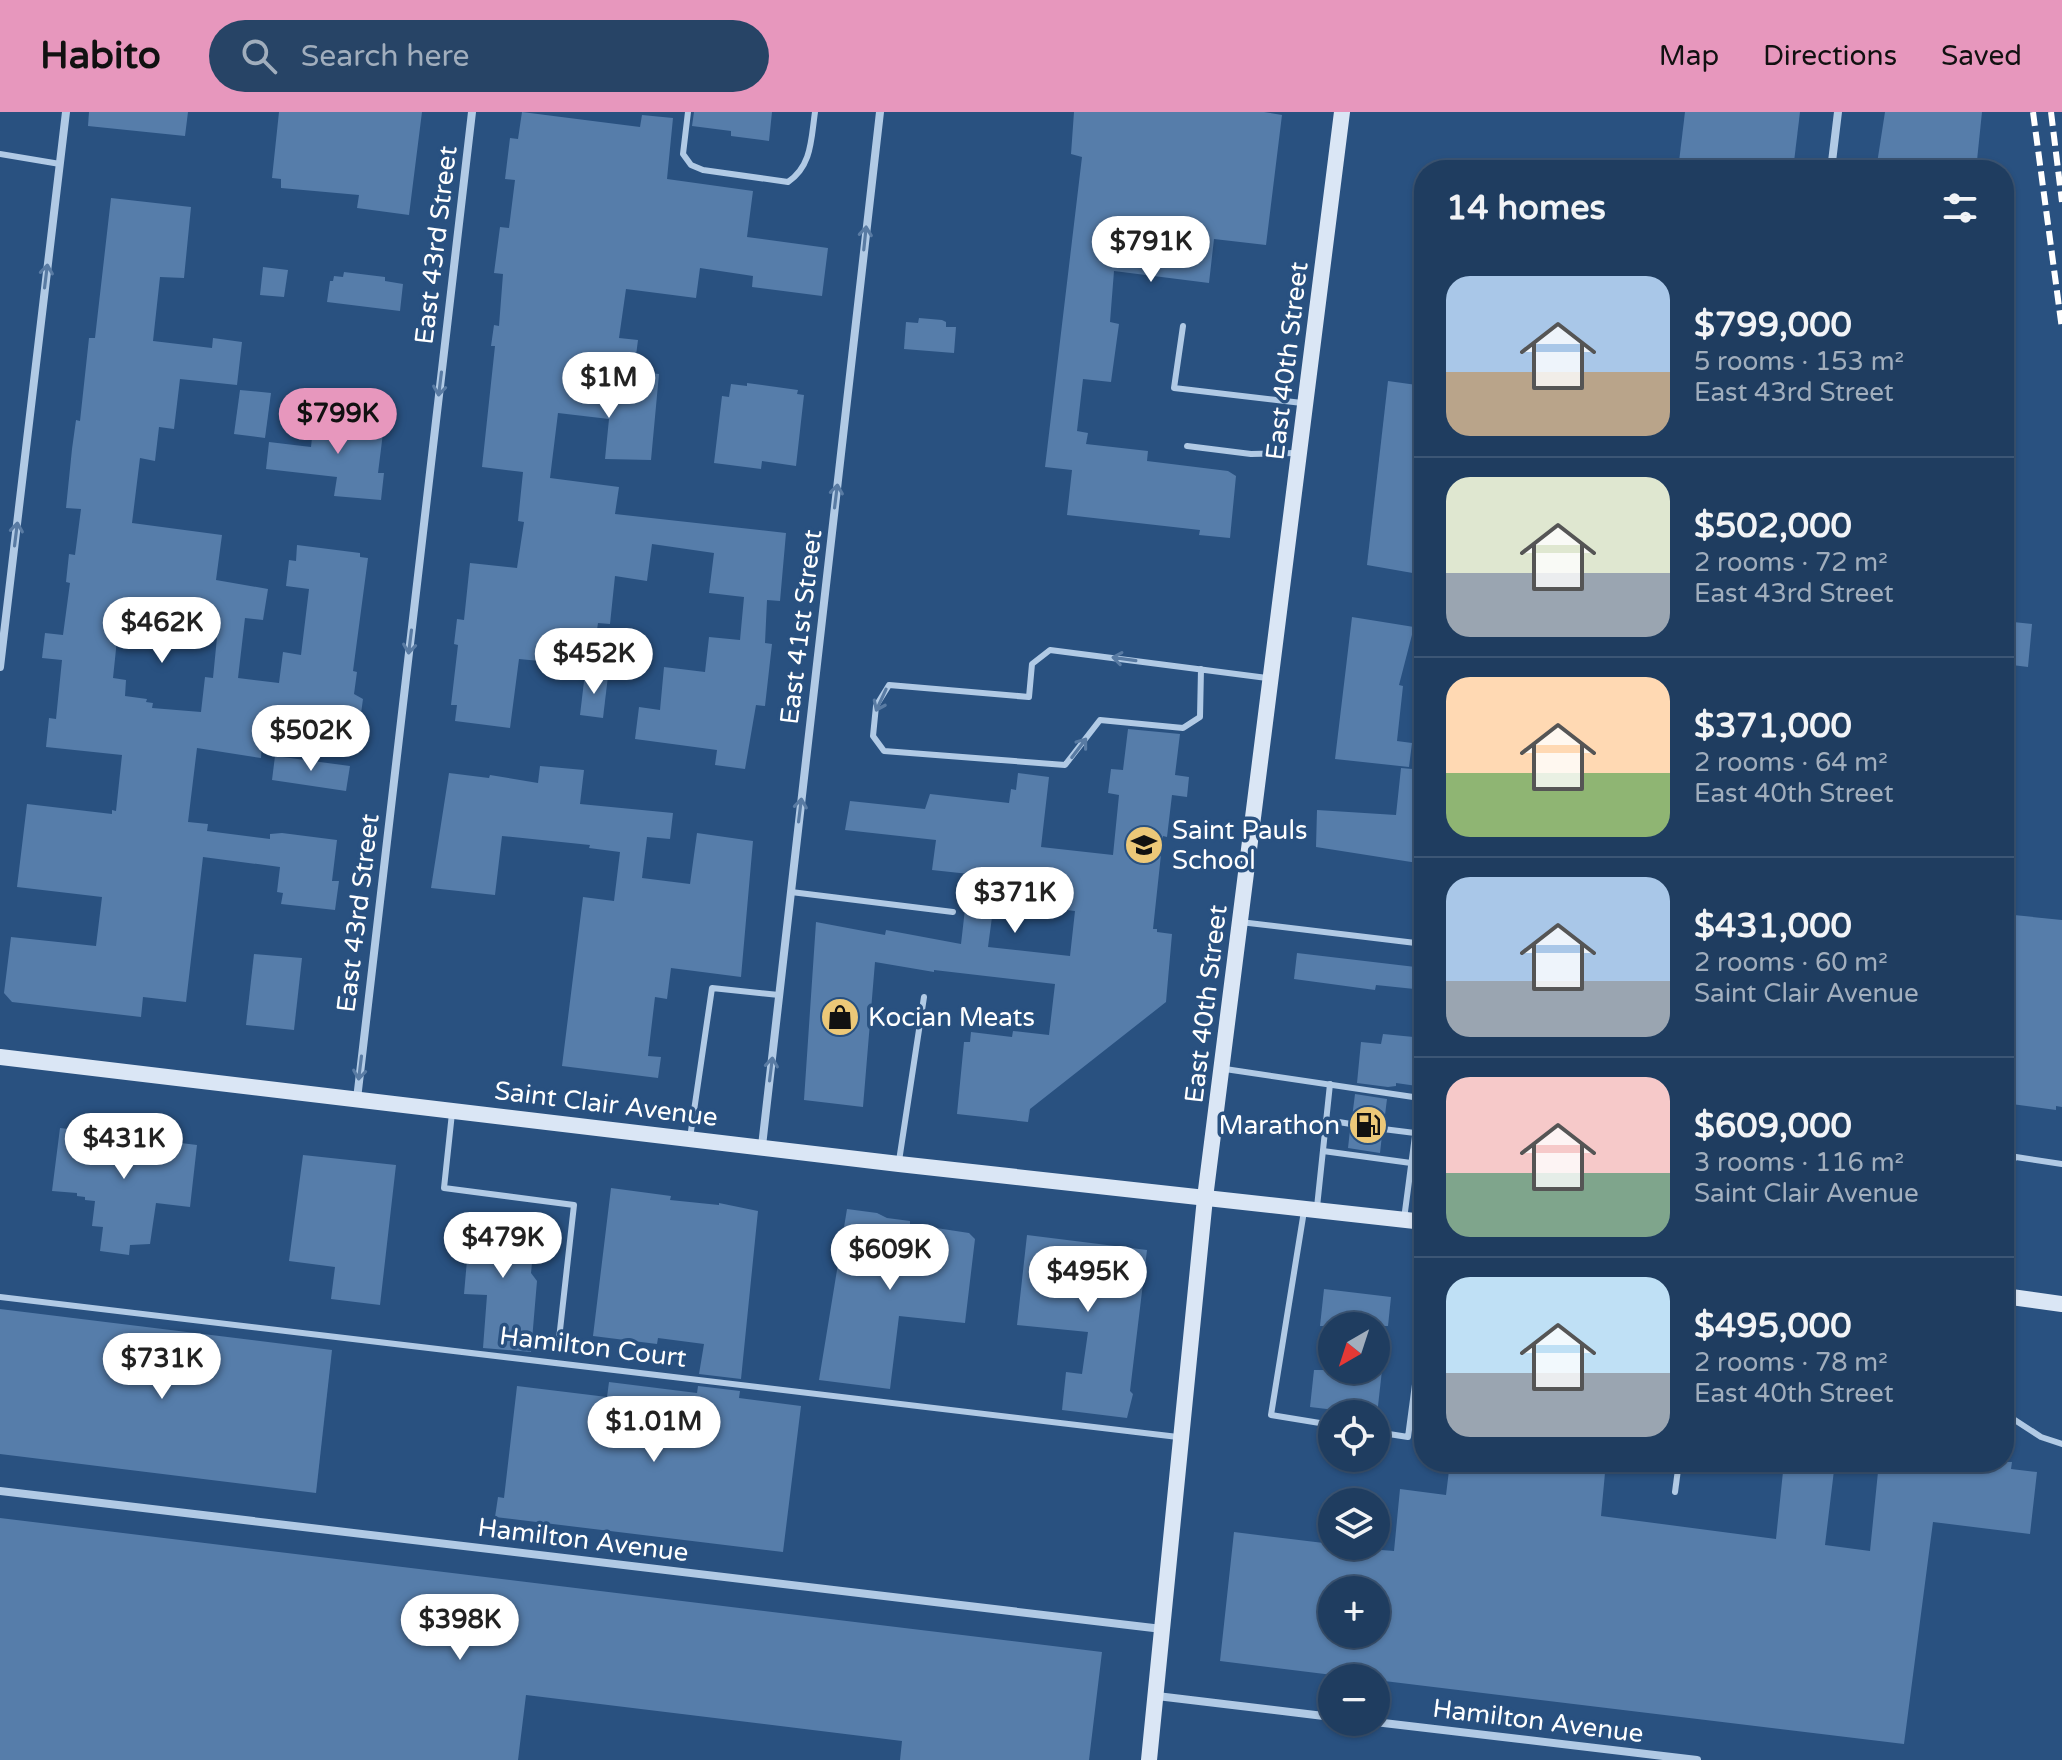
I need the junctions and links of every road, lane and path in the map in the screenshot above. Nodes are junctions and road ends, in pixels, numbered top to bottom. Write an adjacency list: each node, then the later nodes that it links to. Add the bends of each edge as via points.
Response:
1 (66, 112): 10 (street)
2 (472, 112): 28 (street, East 43rd Street, one-way to 28)
3 (688, 112): 4 (lane, via 683,154 691,165 788,182 807,162)
4 (815, 112)
5 (880, 112): 18 (street, East 41st Street, one-way to 5)
6 (1342, 112): 12 (street, East 40th Street)
7 (1838, 112): 9 (street)
8 (0, 154): 10 (lane)
9 (1832, 160)
10 (60, 164): 15 (street, one-way to 10)
11 (1183, 326): 12 (lane, via 1174,388)
12 (1305, 404): 14 (street, East 40th Street)
13 (1187, 446): 14 (lane)
14 (1299, 453): 17 (street, East 40th Street)
15 (0, 667)
16 (1201, 669): 16 (lane, one-way to 16, via 1050,650 1032,664 1029,697 889,685 876,706 873,736 884,751 1065,765 1100,720 1183,728 1200,717); 17 (lane)
17 (1271, 679): 20 (street, East 40th Street)
18 (791, 892): 19 (lane); 22 (street, East 41st Street)
19 (953, 912)
20 (1240, 922): 21 (lane); 25 (street, East 40th Street)
21 (1414, 943)
22 (779, 995): 34 (lane, via 712,988); 36 (street, East 41st Street, one-way to 22)
23 (924, 997): 40 (lane)
24 (0, 1057): 28 (street, Saint Clair Avenue)
25 (1222, 1068): 26 (lane); 42 (street, East 40th Street)
26 (1330, 1084): 27 (lane); 30 (lane)
27 (1414, 1097)
28 (357, 1099): 29 (street, Saint Clair Avenue)
29 (453, 1110): 34 (street, Saint Clair Avenue); 49 (lane, via 444,1188 574,1205)
30 (1326, 1120): 31 (lane); 37 (lane)
31 (1351, 1124)
32 (1383, 1129): 33 (lane)
33 (1414, 1133)
34 (690, 1138): 36 (street, Saint Clair Avenue)
35 (1414, 1140): 39 (lane)
36 (762, 1146): 40 (street, Saint Clair Avenue)
37 (1323, 1151): 39 (lane); 43 (lane)
38 (2014, 1158): 41 (lane)
39 (1411, 1163): 44 (lane)
40 (899, 1164): 42 (street, Saint Clair Avenue)
41 (2062, 1164)
42 (1205, 1198): 43 (street, Saint Clair Avenue); 54 (street, East 40th Street)
43 (1310, 1210): 44 (street, Saint Clair Avenue); 52 (lane, via 1271,1415)
44 (1404, 1219): 45 (street, Saint Clair Avenue)
45 (1414, 1220)
46 (0, 1297): 54 (lane, Hamilton Court)
47 (2014, 1297): 48 (street)
48 (2062, 1304)
49 (559, 1339)
50 (1414, 1392): 53 (lane, via 1408,1437)
51 (2014, 1419): 55 (lane)
52 (1318, 1423)
53 (1390, 1434)
54 (1182, 1437): 59 (street, East 40th Street)
55 (2062, 1444)
56 (1678, 1472): 58 (lane)
57 (0, 1491): 59 (street, Hamilton Avenue)
58 (1675, 1492)
59 (1162, 1629): 60 (street, East 40th Street)
60 (1157, 1696): 61 (street); 63 (street, East 40th Street)
61 (1318, 1715)
62 (1390, 1724): 64 (street, Hamilton Avenue)
63 (1149, 1760)
64 (1697, 1760)

